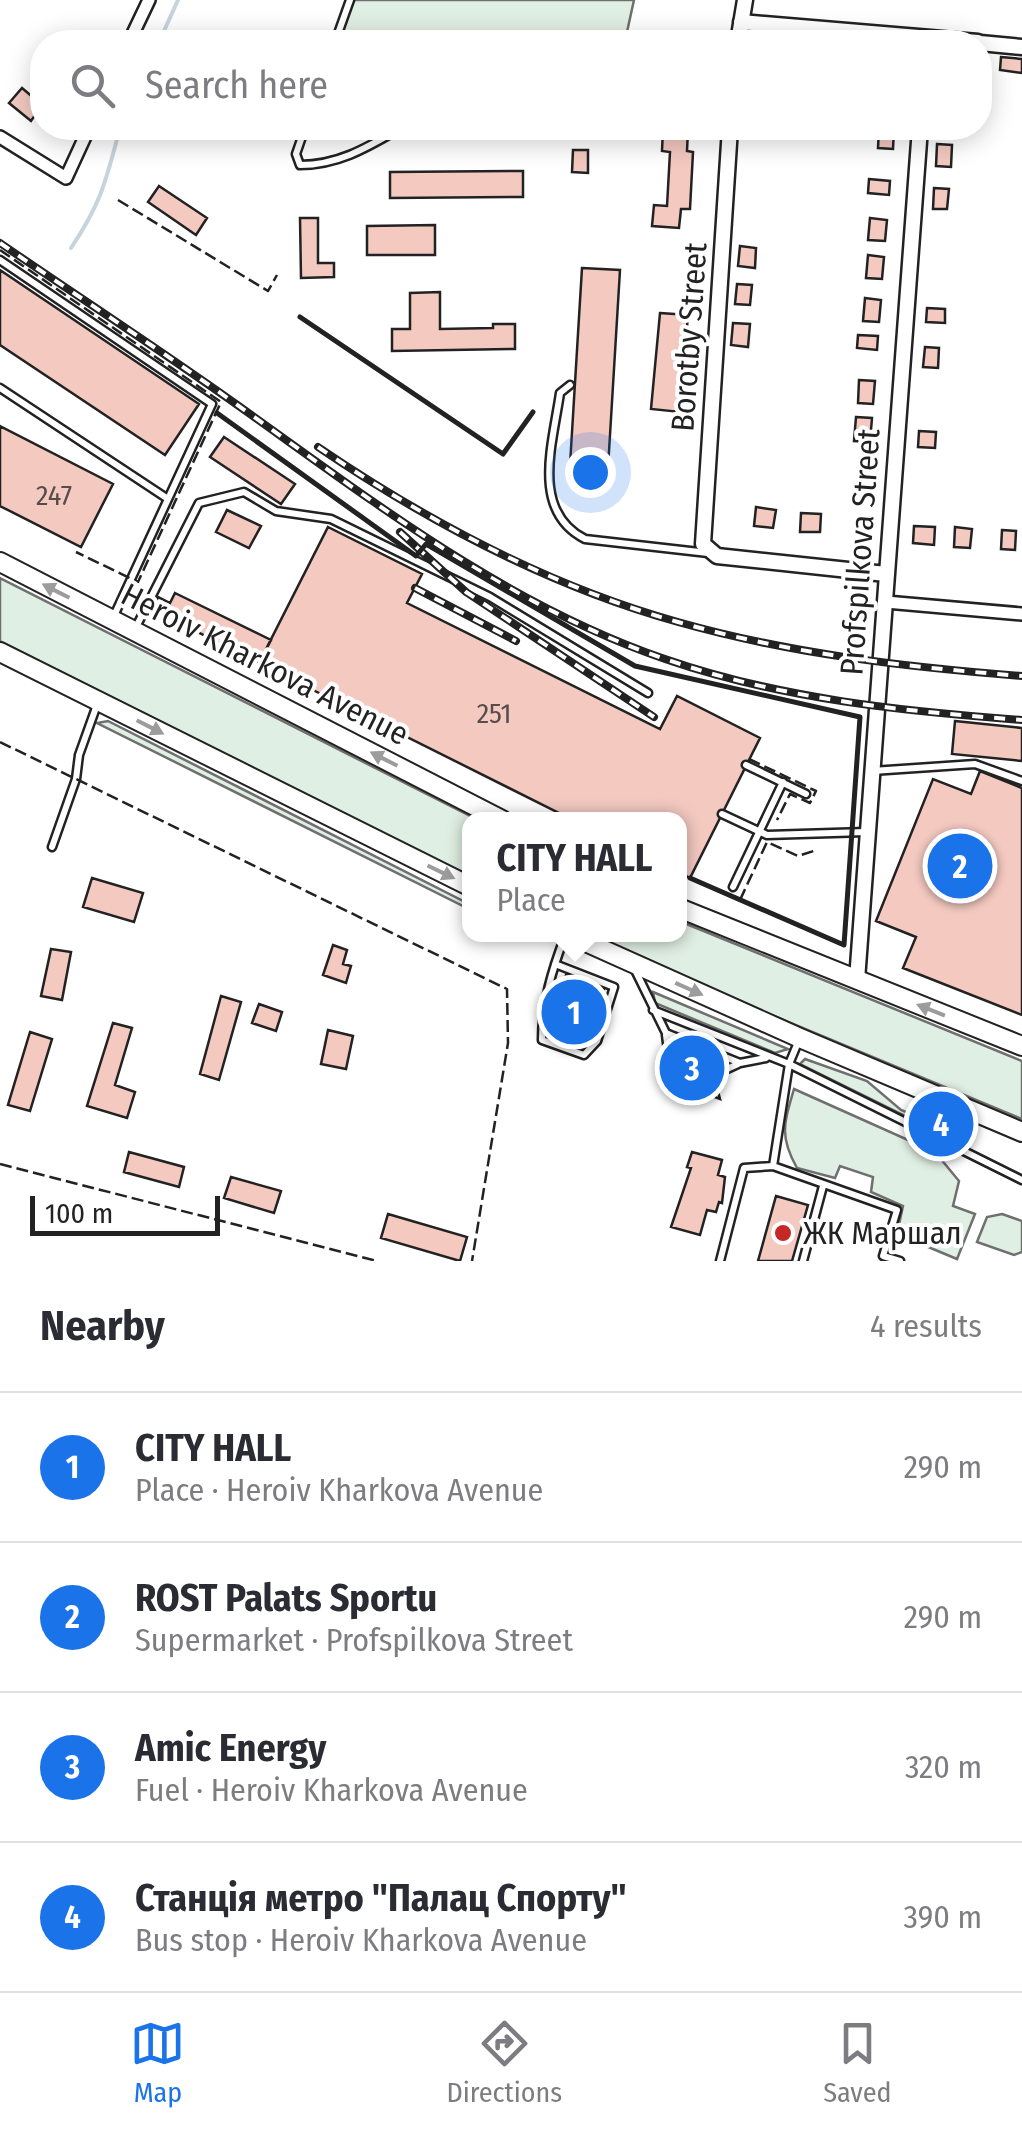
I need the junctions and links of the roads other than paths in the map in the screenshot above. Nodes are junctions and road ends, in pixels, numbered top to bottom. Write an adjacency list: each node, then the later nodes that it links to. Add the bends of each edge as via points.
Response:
1 (150, 0): 5 (street)
2 (350, 0): 6 (lane)
3 (745, 0): 4 (street)
4 (741, 22): 7 (street); 8 (street)
5 (136, 30)
6 (339, 30)
7 (740, 30)
8 (824, 30)
9 (992, 44): 10 (street)
10 (1022, 47)
11 (0, 137): 12 (street, via 66,178)
12 (84, 140)
13 (301, 140): 14 (lane, via 300,165 324,165)
14 (379, 140)
15 (729, 140): 21 (street, Borotby Street, via 702,537)
16 (919, 140): 23 (street, Profspilkova Street)
17 (0, 260): 20 (lane, via 212,404)
18 (570, 385): 21 (lane, via 560,393 548,480 550,501 570,532)
19 (0, 388): 20 (lane)
20 (168, 499): 26 (lane)
21 (708, 551): 23 (street)
22 (0, 562): 26 (main road, Heroiv Kharkova Avenue, one-way to 22)
23 (886, 574): 24 (street, Profspilkova Street)
24 (886, 602): 25 (street); 32 (street, Profspilkova Street)
25 (1022, 614)
26 (113, 620): 27 (main road, Heroiv Kharkova Avenue)
27 (135, 630): 29 (lane, via 198,502 244,492 276,511 331,519 490,597); 36 (main road, Heroiv Kharkova Avenue, one-way to 27)
28 (0, 652): 30 (main road)
29 (648, 692)
30 (98, 701): 40 (lane); 41 (main road, one-way to 41)
31 (746, 764): 34 (lane)
32 (871, 771): 33 (lane, via 975,764); 39 (street, Profspilkova Street)
33 (1022, 781)
34 (783, 782): 35 (lane); 38 (lane)
35 (806, 794)
36 (487, 812)
37 (722, 814): 38 (lane)
38 (759, 832): 39 (lane); 42 (lane)
39 (867, 832): 48 (street, Profspilkova Street)
40 (52, 847)
41 (462, 883)
42 (733, 887)
43 (687, 911): 48 (main road)
44 (564, 942): 46 (lane)
45 (585, 942): 47 (main road)
46 (555, 964): 46 (lane, via 542,1040 584,1055 598,1041 614,987)
47 (633, 964): 49 (lane); 51 (main road, one-way to 51)
48 (856, 980): 52 (main road, one-way to 48)
49 (653, 1010): 50 (lane); 53 (lane)
50 (666, 1034): 54 (lane); 54 (lane, via 670,1058 714,1074)
51 (800, 1038): 55 (lane); 56 (main road)
52 (1022, 1046)
53 (770, 1057): 54 (lane); 55 (lane)
54 (740, 1063)
55 (788, 1064): 57 (lane); 58 (lane)
56 (1022, 1132)
57 (772, 1166): 59 (lane); 60 (lane, via 744,1168)
58 (1022, 1180)
59 (823, 1186): 61 (lane); 62 (lane, via 896,1210 883,1256)
60 (720, 1261)
61 (803, 1261)
62 (900, 1261)

